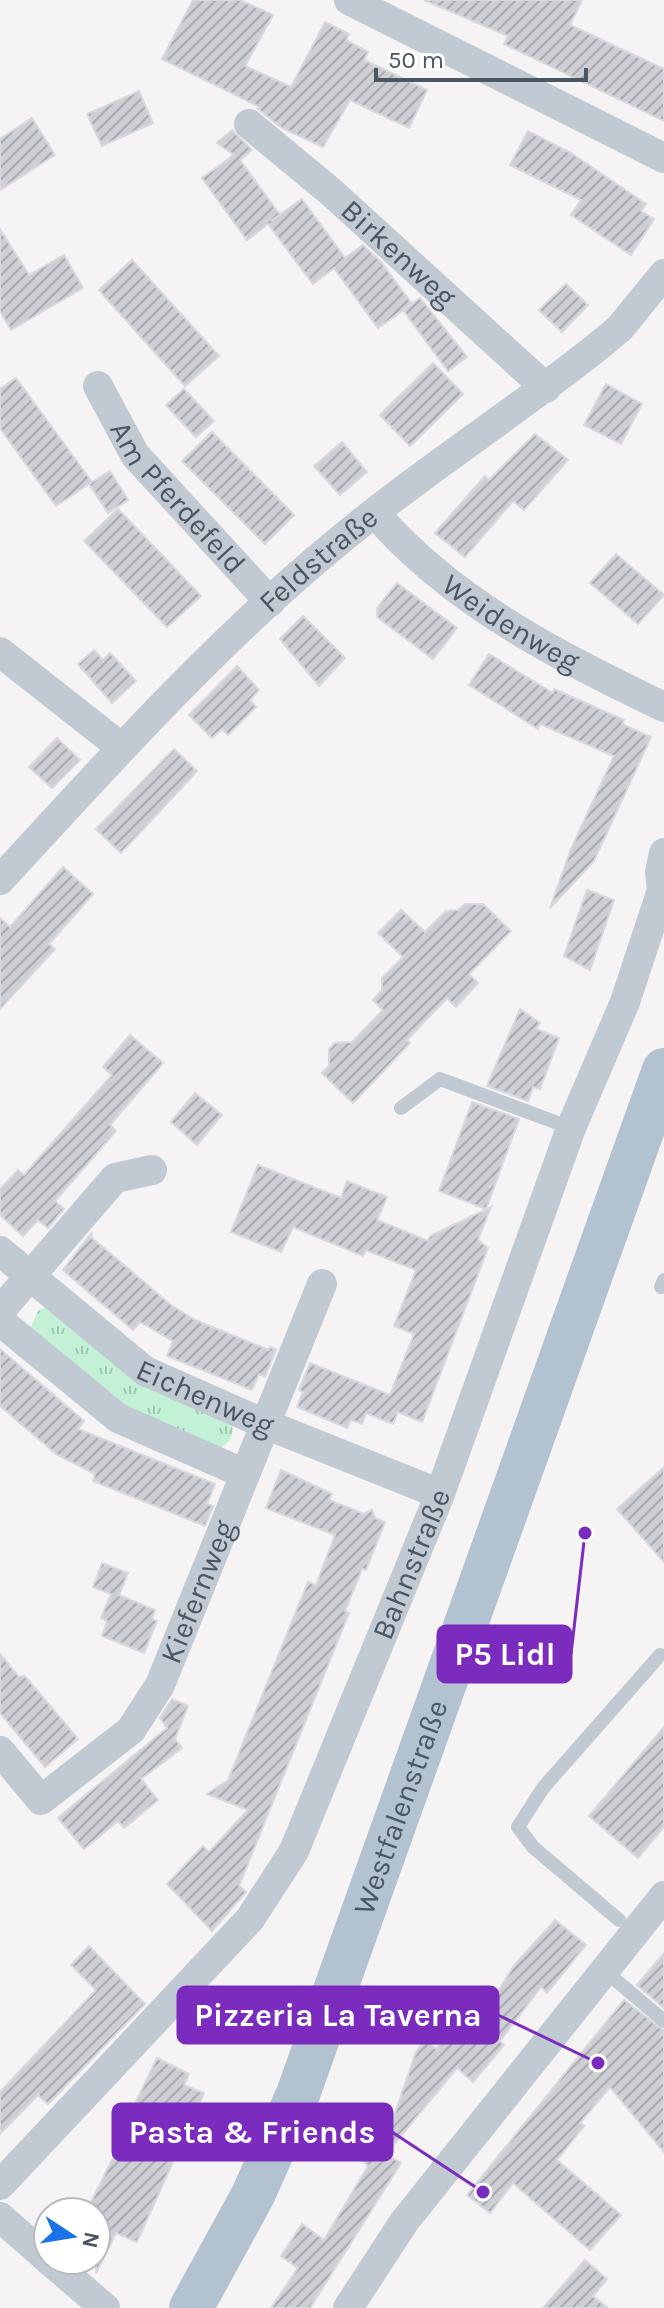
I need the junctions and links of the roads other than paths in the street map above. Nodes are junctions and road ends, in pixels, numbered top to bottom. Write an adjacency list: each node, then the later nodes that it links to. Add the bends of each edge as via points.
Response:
1 (349, 0): 3 (street)
2 (249, 124): 6 (street, Birkenweg)
3 (664, 158)
4 (664, 274): 6 (street, Feldstraße, via 620,328)
5 (98, 386): 8 (street, Am Pferdefeld, via 135,455)
6 (546, 388): 7 (street, Feldstraße)
7 (375, 513): 8 (street, Feldstraße); 10 (street, Weidenweg, via 398,540 486,612)
8 (270, 602): 11 (street, Feldstraße)
9 (0, 652): 11 (street)
10 (664, 707)
11 (122, 748): 13 (street, Feldstraße)
12 (664, 853): 16 (street, Bahnstraße, via 662,890 630,989)
13 (0, 880)
14 (664, 1070): 37 (main road, Westfalenstraße, via 298,2094 253,2195)
15 (401, 1108): 16 (lane, via 440,1079)
16 (571, 1128): 25 (street, Bahnstraße)
17 (152, 1170): 19 (street, via 115,1178)
18 (0, 1251): 19 (street, Eichenweg)
19 (31, 1275): 21 (street); 23 (street, Eichenweg, via 145,1371)
20 (322, 1284): 23 (street, Kiefernweg)
21 (0, 1311)
22 (0, 1321): 24 (street, Eichenweg, via 118,1418)
23 (265, 1424): 24 (street, Kiefernweg); 25 (street, Eichenweg)
24 (245, 1474): 27 (street, Kiefernweg, via 160,1685 131,1730 41,1800)
25 (440, 1494): 32 (street, Bahnstraße, via 287,1862 250,1919)
26 (660, 1655): 29 (lane, via 543,1788 518,1827 533,1847)
27 (0, 1751)
28 (664, 1896): 30 (street)
29 (619, 1920)
30 (605, 1971): 31 (lane); 38 (street, via 404,2222)
31 (664, 2021)
32 (0, 2185)
33 (0, 2217): 34 (street)
34 (32, 2245)
35 (68, 2276): 36 (street)
36 (104, 2307)
37 (191, 2308)
38 (348, 2308)

